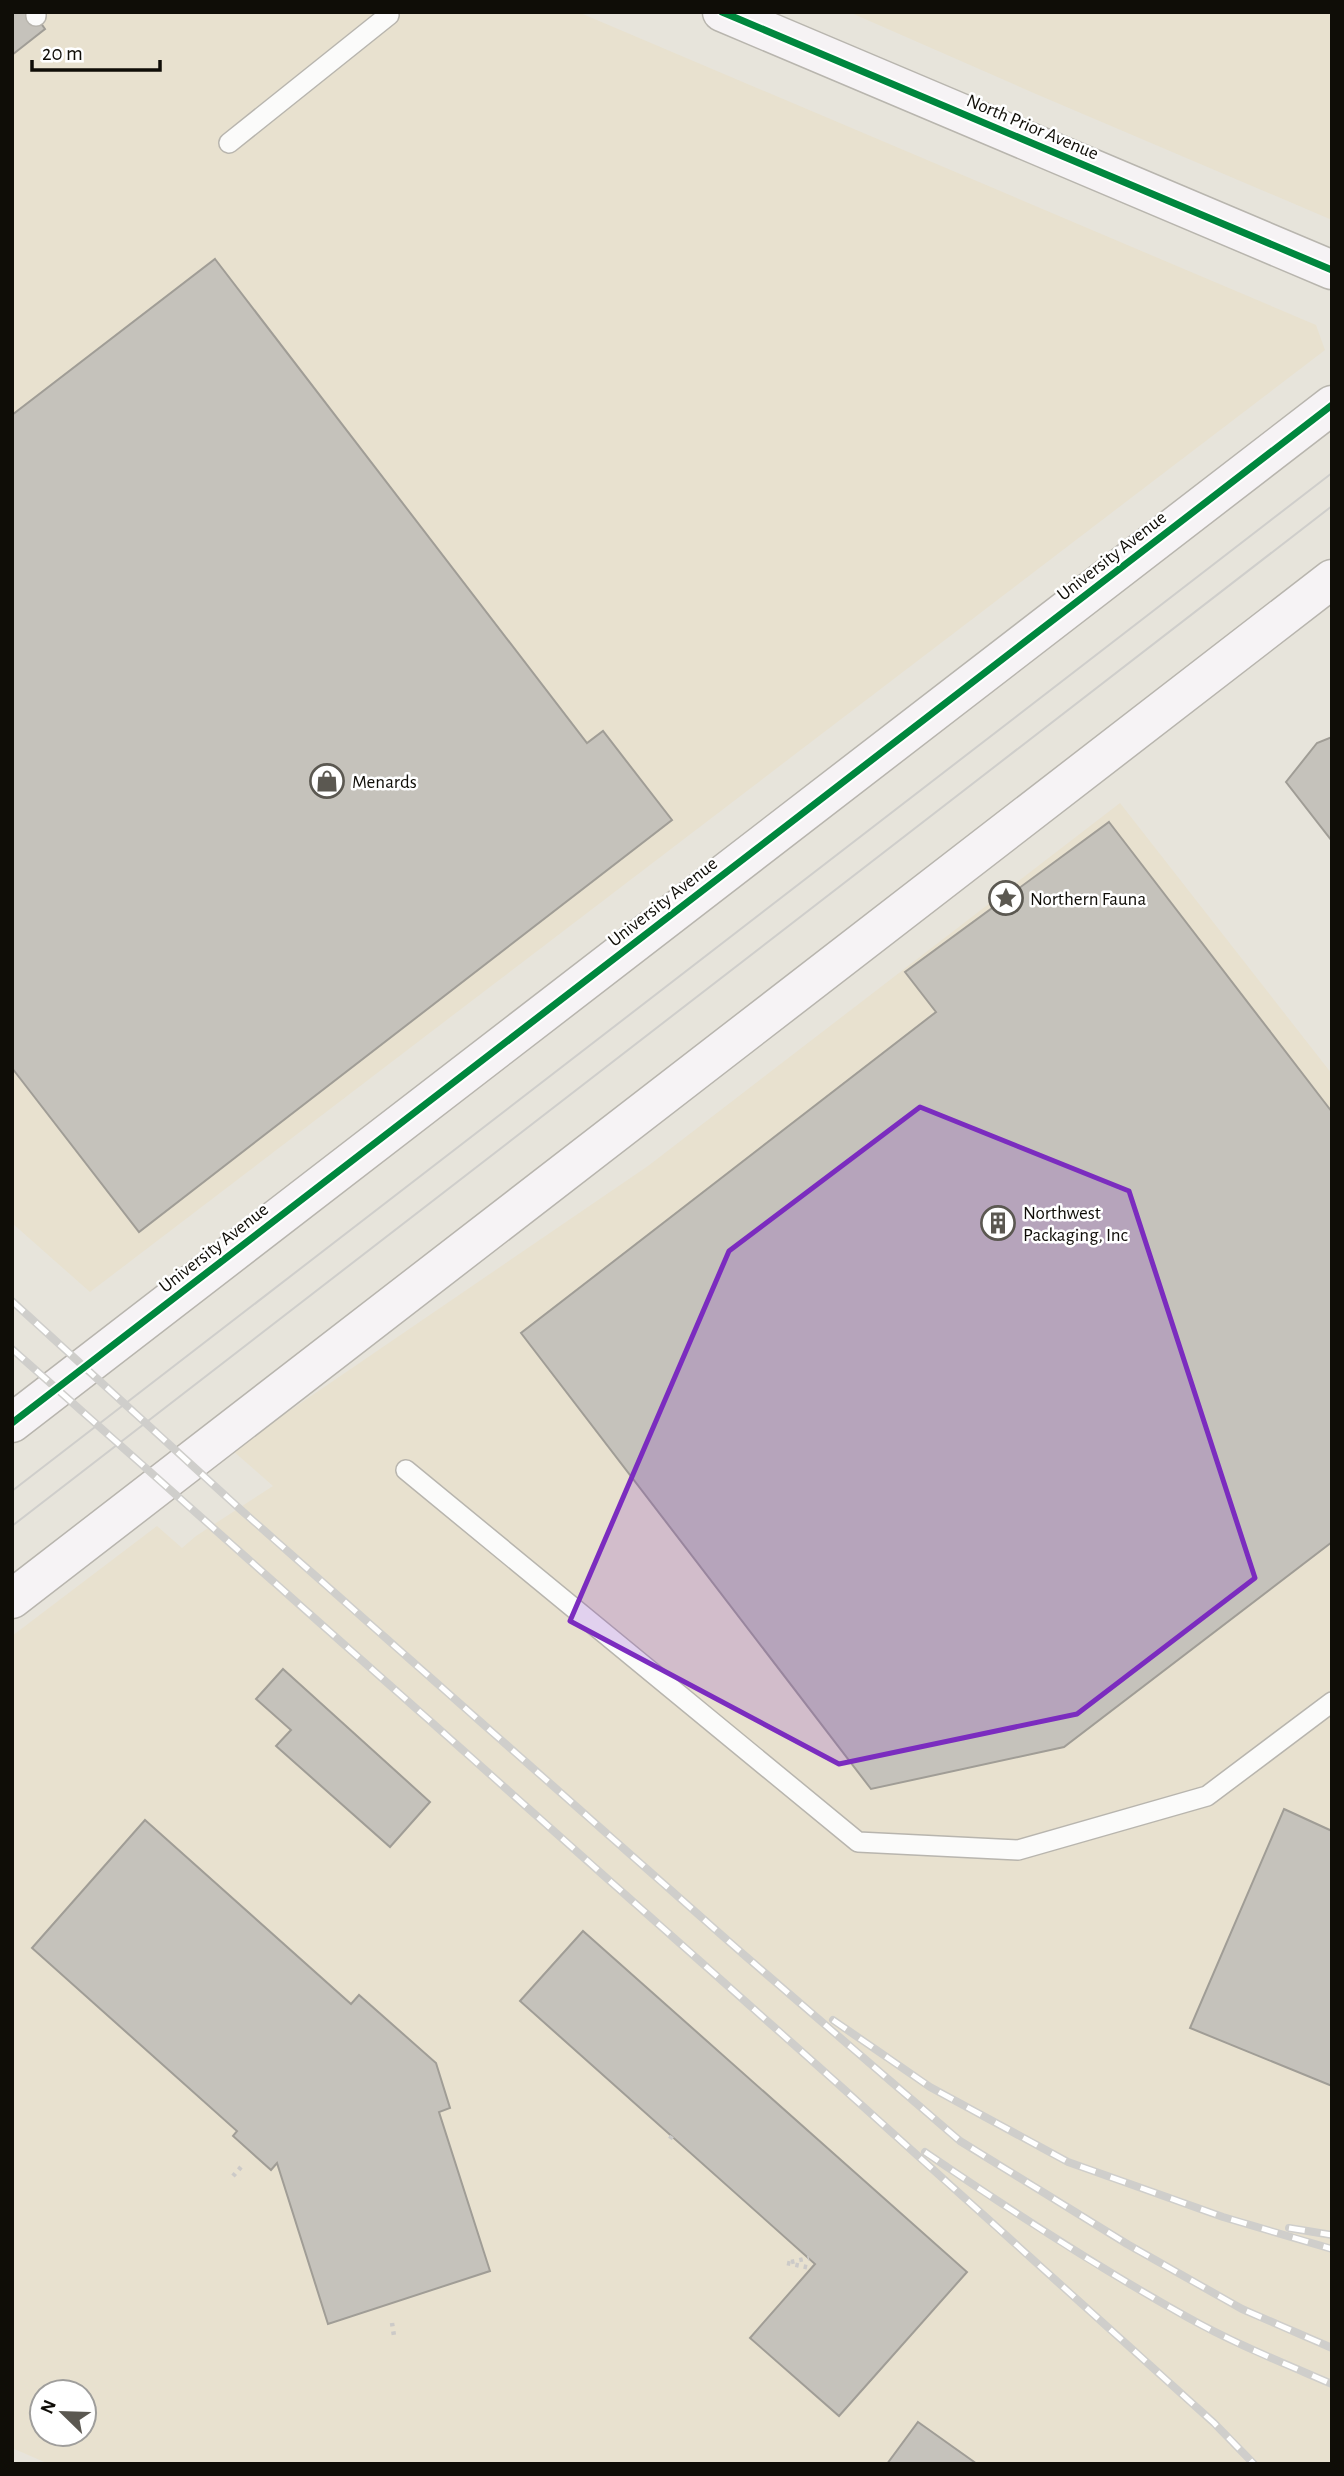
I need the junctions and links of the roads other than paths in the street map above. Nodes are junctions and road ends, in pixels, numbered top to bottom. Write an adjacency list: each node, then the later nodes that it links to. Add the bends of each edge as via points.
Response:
1 (722, 12): 4 (main road, North Prior Avenue)
2 (389, 15): 3 (lane)
3 (229, 143)
4 (1332, 270)
5 (1332, 405): 7 (main road, University Avenue)
6 (1332, 579): 9 (main road)
7 (12, 1423)
8 (406, 1470): 10 (lane, via 858,1842 1018,1850 1207,1796)
9 (12, 1599)
10 (1332, 1702)

